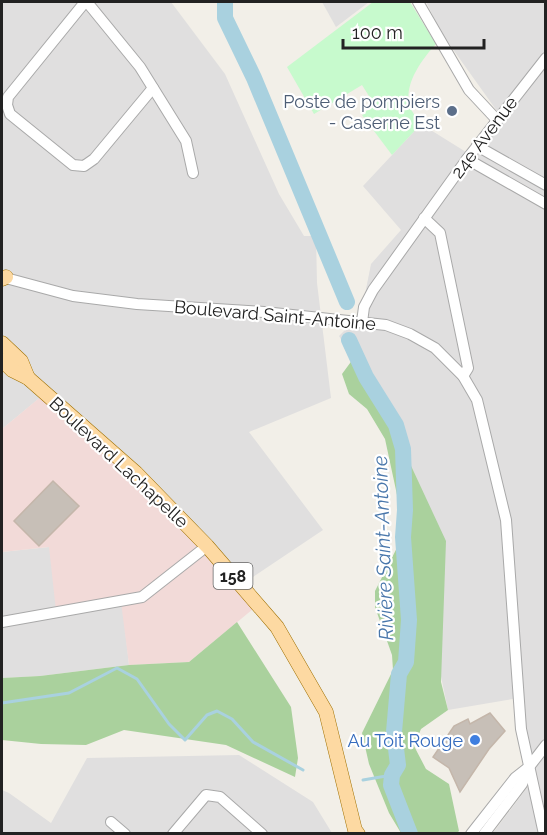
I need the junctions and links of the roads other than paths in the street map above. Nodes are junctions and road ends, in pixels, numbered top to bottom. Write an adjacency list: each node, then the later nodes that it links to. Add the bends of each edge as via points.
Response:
1 (86, 2): 4 (street); 4 (street, via 8,97 10,114 73,165 84,166)
2 (418, 2): 5 (street, via 469,90)
3 (546, 58): 5 (street, 24e Avenue)
4 (153, 88): 8 (street, via 186,141)
5 (497, 120): 6 (street, 24e Avenue)
6 (477, 146): 7 (street, 24e Avenue); 9 (street)
7 (466, 159): 10 (street); 11 (street, 24e Avenue)
8 (193, 173)
9 (546, 185)
10 (546, 204)
11 (424, 218): 13 (street, 24e Avenue, via 373,290 364,306); 16 (street, via 440,233 468,368)
12 (3, 278): 13 (street, Boulevard Saint-Antoine, via 83,297 137,304)
13 (362, 322): 16 (street, Boulevard Saint-Antoine, via 410,334 435,348)
14 (2, 343): 17 (main road, Boulevard Lachapelle / 158, via 21,361)
15 (2, 360): 17 (main road, Boulevard Lachapelle / 158)
16 (463, 376): 21 (street, Boulevard Saint-Antoine, via 477,400 506,520 521,729)
17 (28, 378): 18 (main road, Boulevard Lachapelle / 158, via 136,473)
18 (207, 546): 19 (street, via 142,597); 23 (main road, Boulevard Lachapelle / 158, via 278,627 326,712)
19 (2, 622)
20 (546, 745): 21 (street)
21 (529, 767): 27 (street, via 515,778); 28 (street, via 522,784); 29 (street, Boulevard Saint-Antoine)
22 (111, 822): 24 (street)
23 (356, 832)
24 (125, 834)
25 (174, 834): 26 (street, via 206,795 220,797)
26 (262, 834)
27 (471, 834)
28 (484, 834)
29 (544, 834)

